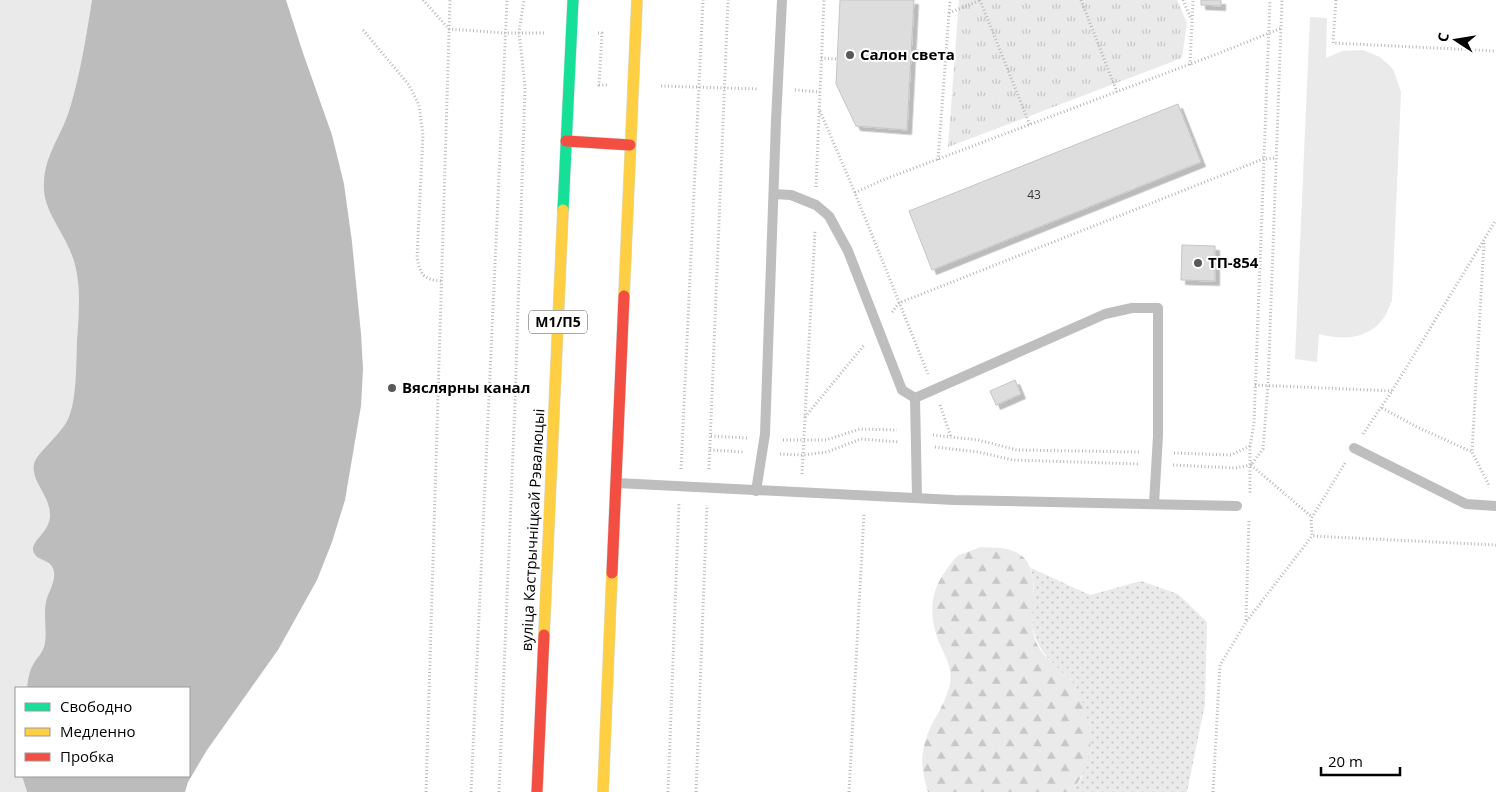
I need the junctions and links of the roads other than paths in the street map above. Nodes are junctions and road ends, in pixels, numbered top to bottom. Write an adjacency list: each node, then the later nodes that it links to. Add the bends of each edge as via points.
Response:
1 (573, 0): 4 (highway, вуліца Кастрычніцкай Рэвалюцыі / М1/П5)
2 (637, 0): 5 (highway)
3 (782, 0): 6 (lane)
4 (566, 141): 5 (highway); 15 (highway, вуліца Кастрычніцкай Рэвалюцыі / М1/П5)
5 (630, 145): 9 (highway)
6 (774, 194): 7 (lane, via 791,195 816,205 829,216 848,251 902,390); 10 (lane, via 764,439)
7 (915, 398): 11 (lane); 12 (lane, via 1105,314 1132,308 1158,308 1158,436)
8 (1354, 448): 14 (lane, via 1466,504)
9 (616, 483): 10 (lane); 16 (highway)
10 (756, 491): 11 (lane)
11 (916, 497): 12 (lane)
12 (1154, 504): 13 (lane)
13 (1237, 506)
14 (1496, 506)
15 (538, 792)
16 (603, 792)

